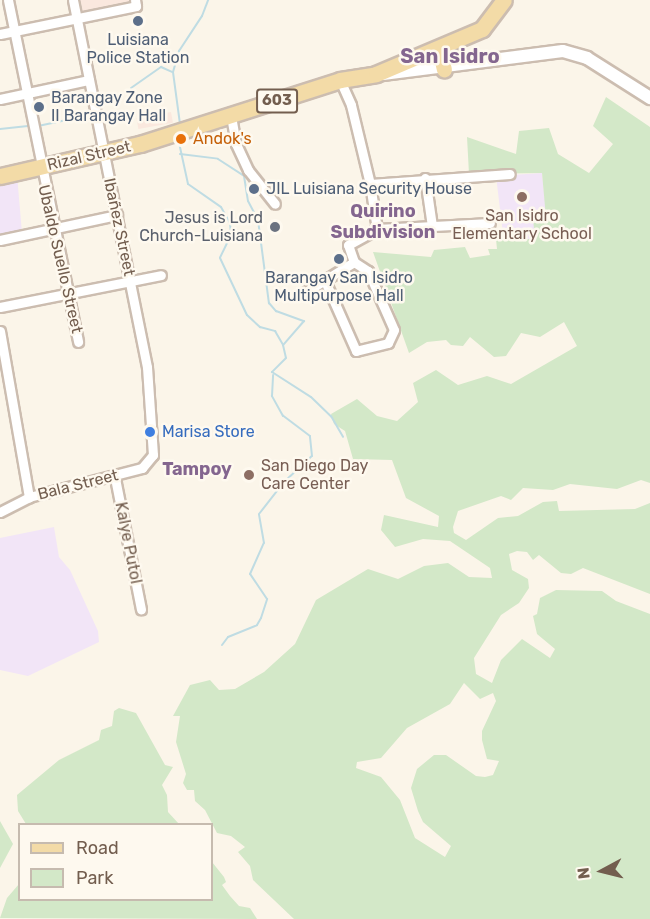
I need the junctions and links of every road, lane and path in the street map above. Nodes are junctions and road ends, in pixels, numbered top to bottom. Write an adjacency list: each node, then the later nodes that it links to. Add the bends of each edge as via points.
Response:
1 (8, 0): 6 (street, Ubaldo Suello Street)
2 (73, 0): 5 (street, Ibañez Street)
3 (504, 0): 8 (main road, 603, via 482,29)
4 (136, 3): 5 (street)
5 (77, 17): 6 (street); 11 (street, Ibañez Street)
6 (15, 31): 7 (street); 13 (street, Ubaldo Suello Street)
7 (0, 34)
8 (439, 48): 9 (main road); 10 (main road, 603)
9 (444, 69): 10 (street); 14 (street, via 573,52)
10 (376, 74): 12 (main road, 603)
11 (89, 80): 13 (street); 17 (street, Ibañez Street)
12 (340, 80): 16 (main road, 603); 22 (street, via 351,105)
13 (27, 94): 15 (street); 18 (street, Ubaldo Suello Street)
14 (650, 98)
15 (0, 99)
16 (231, 116): 17 (main road, Rizal Street / 603); 23 (street, via 236,144 248,170)
17 (103, 152): 18 (main road, Rizal Street / 603); 24 (street, Ibañez Street)
18 (40, 168): 20 (main road, Rizal Street / 603); 27 (street, Ubaldo Suello Street)
19 (510, 174): 21 (street)
20 (0, 176)
21 (425, 178): 22 (street); 26 (street)
22 (370, 184): 28 (street)
23 (275, 204)
24 (117, 215): 27 (street); 32 (street, Ibañez Street)
25 (490, 223): 26 (street)
26 (432, 226): 28 (street)
27 (52, 228): 29 (street); 34 (street, Ubaldo Suello Street)
28 (377, 229): 30 (street, via 348,246)
29 (0, 240)
30 (354, 262): 33 (street); 33 (street, via 368,271 394,330 388,343 356,351)
31 (161, 275): 32 (street)
32 (130, 280): 34 (street); 39 (street, Ibañez Street, via 147,367)
33 (325, 280): 35 (street)
34 (67, 292): 36 (street); 38 (street, Ubaldo Suello Street)
35 (304, 293)
36 (0, 307)
37 (0, 331): 41 (street)
38 (78, 342)
39 (153, 455): 40 (street, Bala Street, via 142,468)
40 (115, 477): 41 (street, Bala Street); 43 (street, Kalye Putol)
41 (29, 497): 42 (street, Bala Street)
42 (0, 512)
43 (141, 609)

